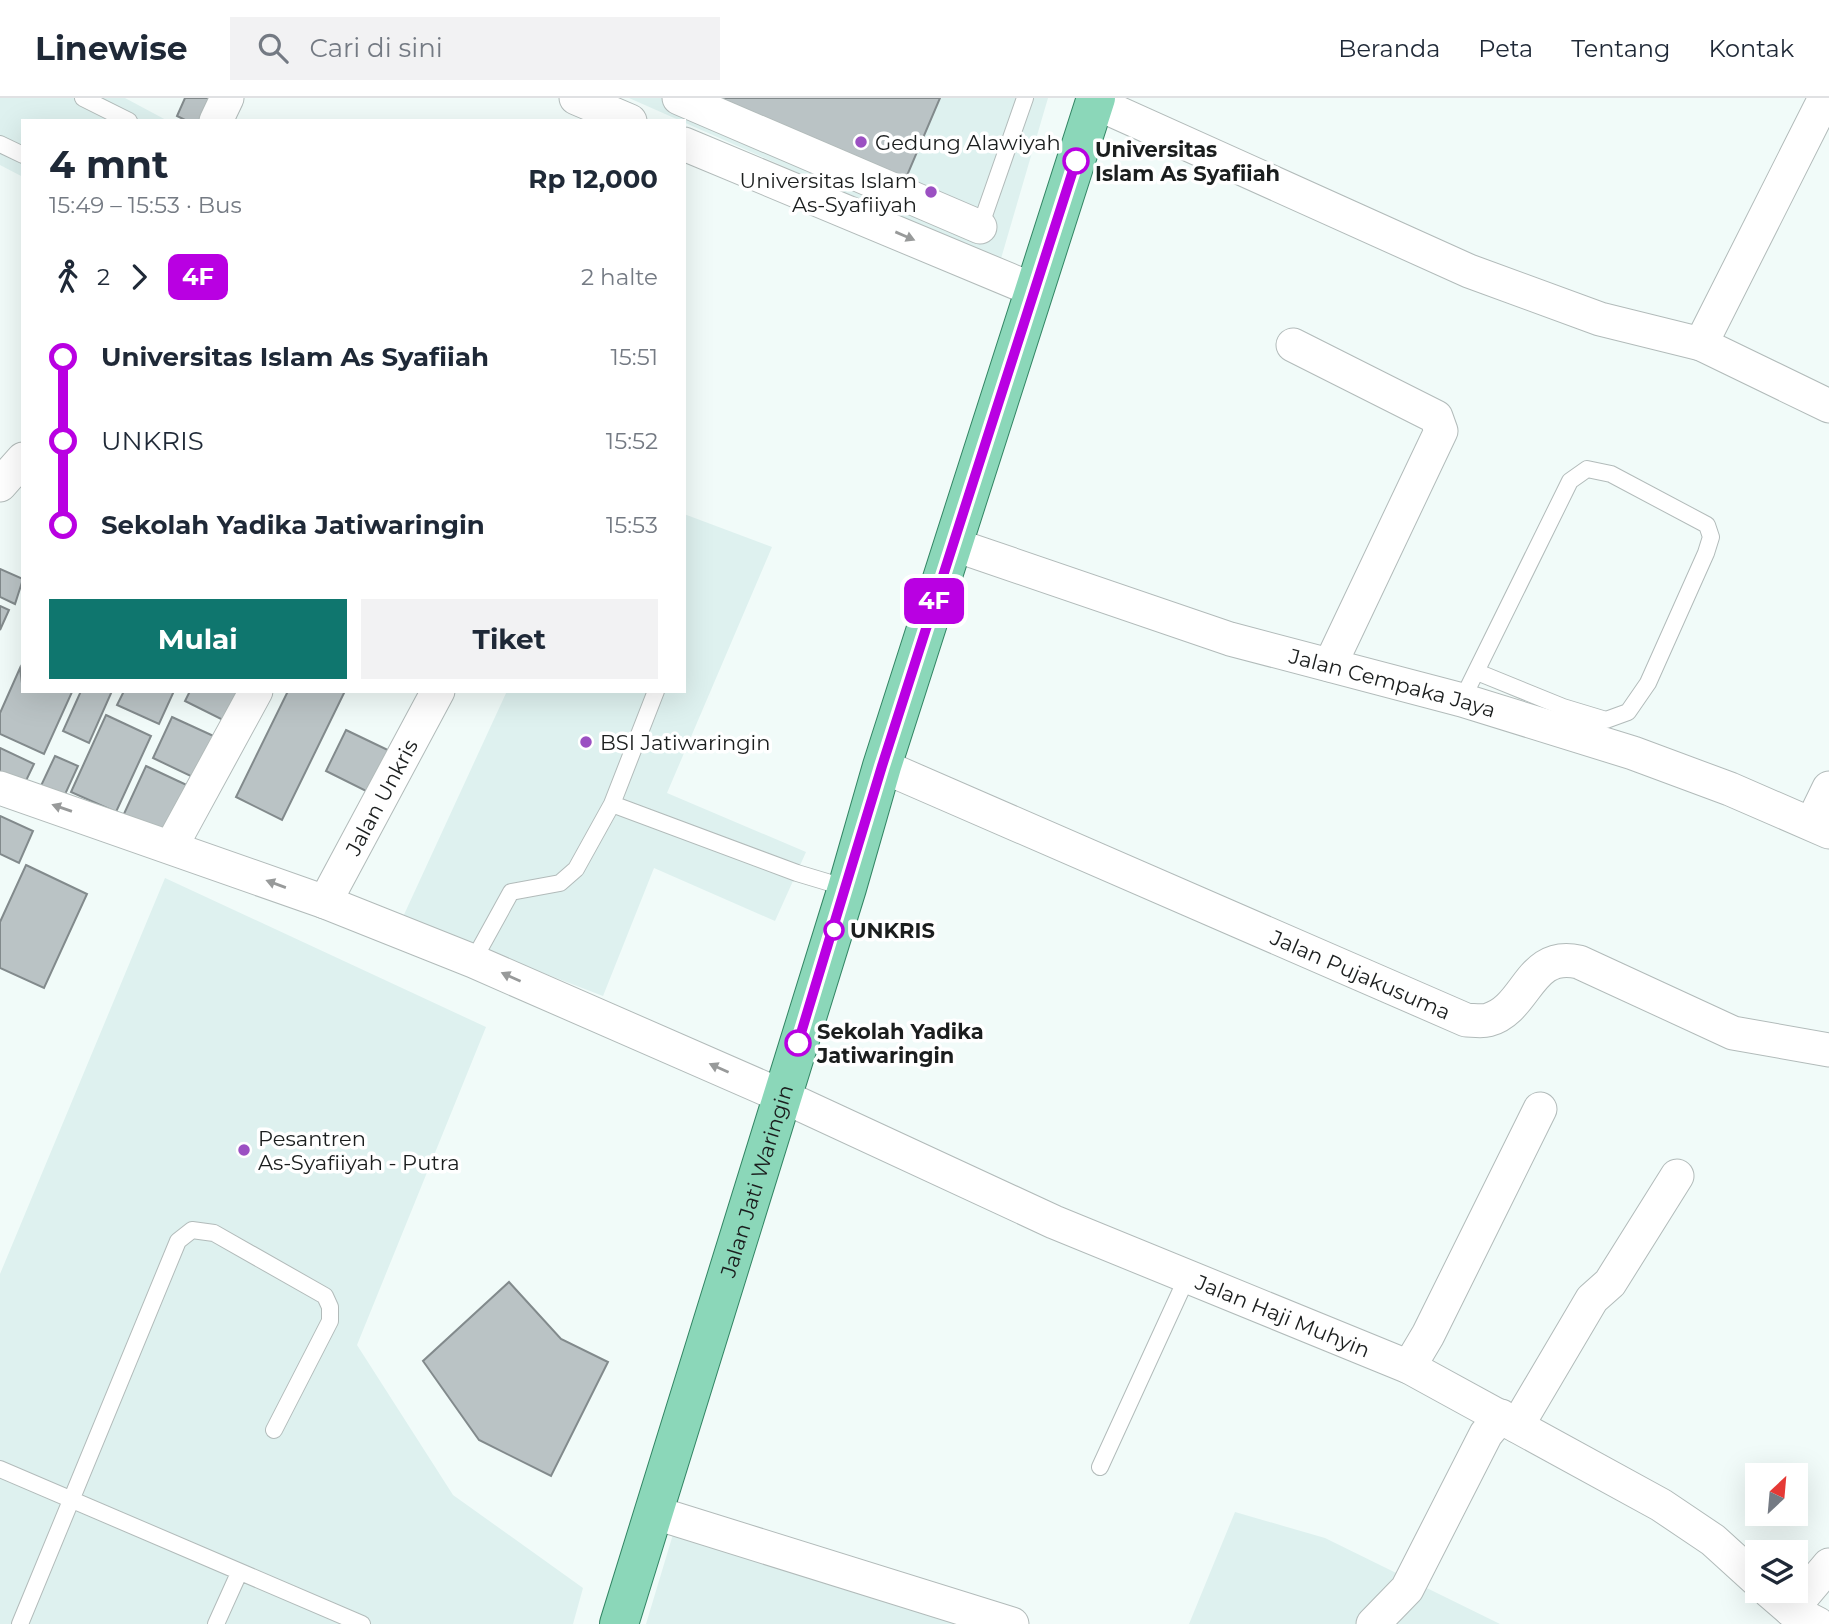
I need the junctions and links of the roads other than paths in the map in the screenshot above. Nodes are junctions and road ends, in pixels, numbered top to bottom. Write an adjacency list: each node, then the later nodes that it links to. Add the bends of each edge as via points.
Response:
1 (83, 98): 8 (lane)
2 (227, 98): 9 (street)
3 (576, 98): 10 (street)
4 (679, 98): 14 (street)
5 (1025, 98): 14 (lane)
6 (1825, 98): 16 (street)
7 (1095, 100): 15 (main road, Jalan Jati Waringin); 16 (street, via 1469,271 1600,319)
8 (125, 119)
9 (217, 119)
10 (625, 119)
11 (0, 144): 13 (lane)
12 (686, 145): 15 (street, one-way to 15)
13 (21, 154)
14 (980, 227)
15 (1036, 291): 21 (main road, Jalan Jati Waringin)
16 (1701, 344): 18 (street)
17 (1293, 345): 22 (street, via 1436,417 1441,431)
18 (1829, 406)
19 (21, 461): 20 (street)
20 (0, 485)
21 (952, 544): 22 (street, Jalan Cempaka Jaya, via 1230,639); 27 (main road, Jalan Jati Waringin)
22 (1330, 665): 23 (street, Jalan Cempaka Jaya)
23 (1469, 686): 23 (lane, via 1570,481 1587,469 1611,474 1707,525 1711,537 1706,553 1648,683 1628,712 1606,720); 31 (street, Jalan Cempaka Jaya)
24 (255, 693): 32 (street)
25 (437, 693): 34 (street, Jalan Unkris)
26 (655, 693): 30 (lane)
27 (882, 766): 33 (main road, Jalan Jati Waringin); 36 (street, Jalan Pujakusuma, via 1466,1020 1487,1020 1503,1012 1546,964 1562,958 1733,1033)
28 (0, 788): 32 (street, Jalan Haji Muhyin, one-way to 28)
29 (1829, 788): 31 (street)
30 (612, 804): 33 (lane); 35 (lane, via 570,877 511,892)
31 (1821, 828)
32 (172, 847): 34 (street, Jalan Haji Muhyin, one-way to 32)
33 (847, 888): 37 (main road, Jalan Jati Waringin)
34 (325, 902): 35 (street, Jalan Haji Muhyin)
35 (473, 961): 37 (street, Jalan Haji Muhyin, one-way to 35)
36 (1829, 1050)
37 (782, 1096): 40 (street, Jalan Haji Muhyin, via 1054,1222); 47 (main road, Jalan Jati Waringin)
38 (1539, 1109): 41 (street)
39 (1678, 1176): 42 (street, via 1610,1283 1592,1299)
40 (1188, 1275): 41 (street, Jalan Haji Muhyin); 44 (lane)
41 (1409, 1367): 42 (street, Jalan Haji Muhyin)
42 (1509, 1421): 49 (street, Jalan Haji Muhyin, via 1661,1505 1713,1540); 57 (street, via 1486,1434 1407,1589)
43 (274, 1430): 46 (lane, via 330,1321 330,1307 325,1296 214,1233 191,1230 178,1241)
44 (1100, 1467)
45 (0, 1469): 46 (lane)
46 (71, 1500): 50 (lane); 52 (lane)
47 (656, 1513): 55 (main road, Jalan Jati Waringin); 56 (street)
48 (1829, 1565): 51 (street)
49 (1745, 1569)
50 (239, 1573): 53 (lane); 54 (lane)
51 (1793, 1608)
52 (20, 1624)
53 (216, 1624)
54 (362, 1624)
55 (620, 1624)
56 (1012, 1624)
57 (1373, 1624)

